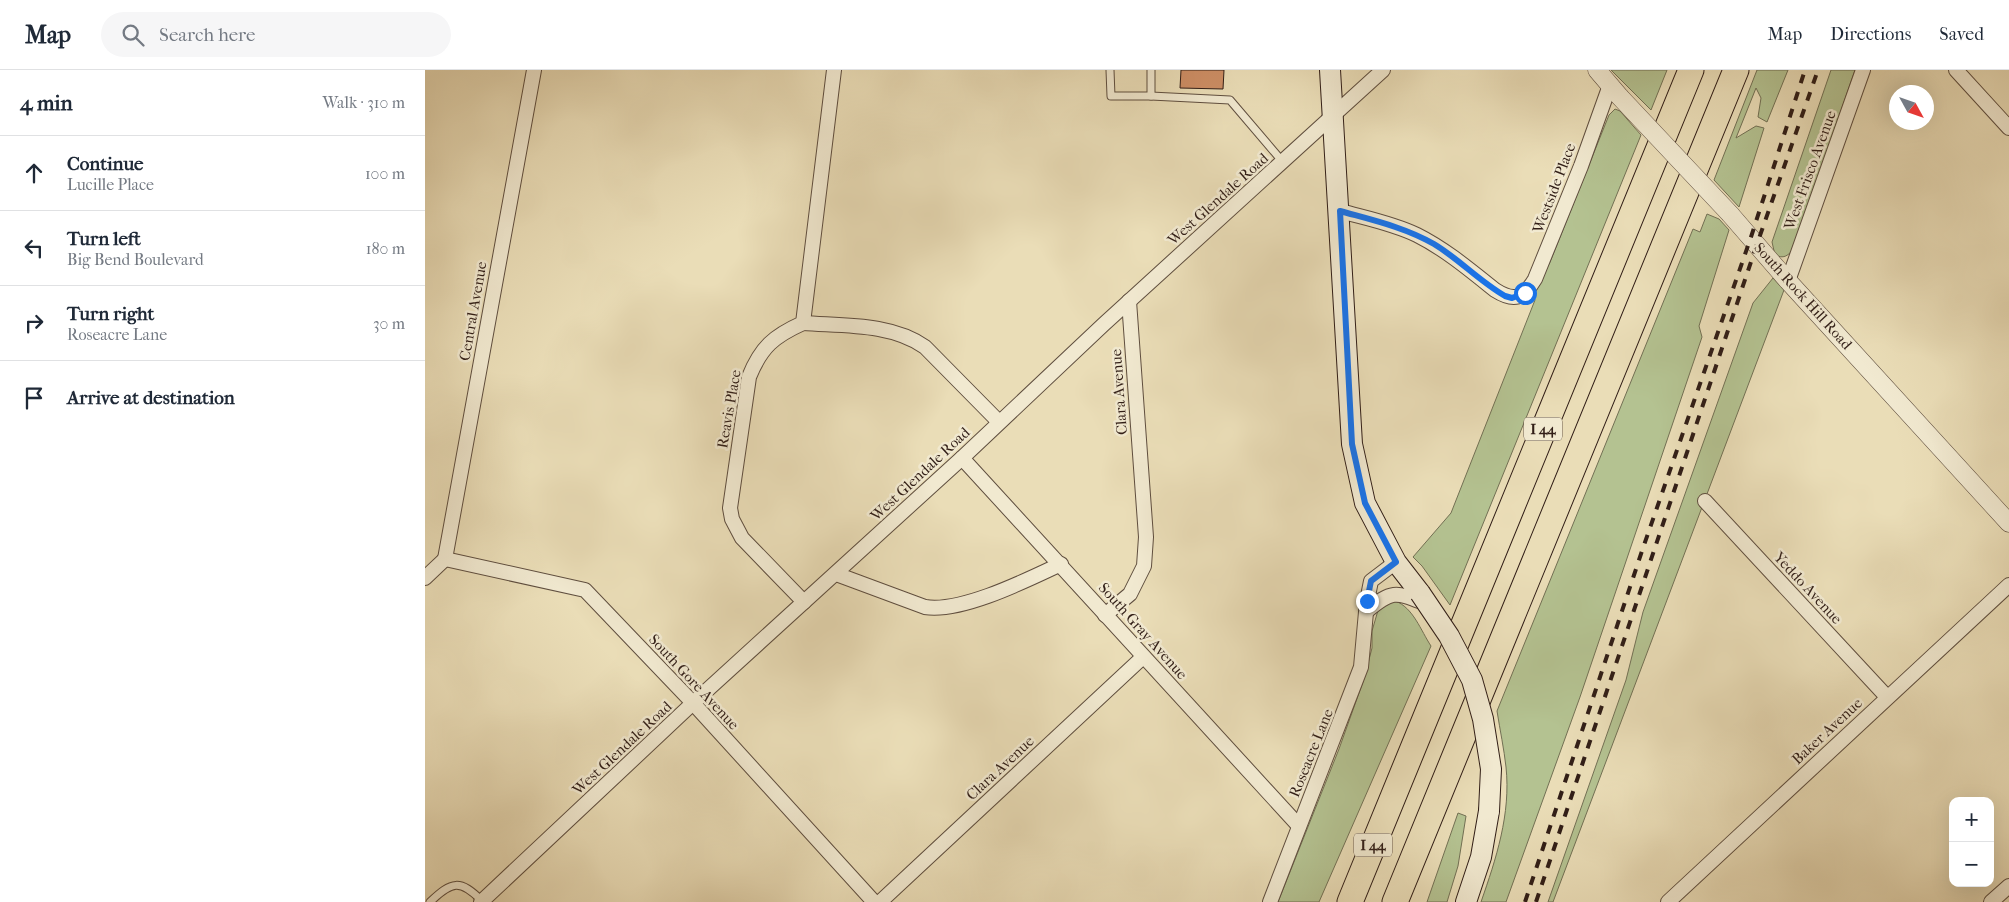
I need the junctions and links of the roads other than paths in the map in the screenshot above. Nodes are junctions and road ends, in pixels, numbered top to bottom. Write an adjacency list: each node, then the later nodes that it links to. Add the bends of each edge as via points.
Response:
1 (533, 70): 25 (street, Central Avenue)
2 (834, 70): 20 (street)
3 (1110, 70): 13 (lane, via 1111,96)
4 (1151, 70): 13 (lane)
5 (1330, 70): 14 (main road)
6 (1383, 70): 14 (street, West Glendale Road)
7 (1597, 70): 12 (street, South Rock Hill Road)
8 (1691, 70): 45 (highway, I 44)
9 (1736, 70): 46 (highway, I 44)
10 (1863, 70): 18 (street, West Frisco Avenue)
11 (1956, 70): 15 (street)
12 (1615, 91): 17 (street, Westside Place, via 1537,273 1520,296 1505,296 1415,234); 18 (street, South Rock Hill Road, bridge)
13 (1151, 96): 16 (lane, via 1230,100)
14 (1332, 117): 16 (street, West Glendale Road); 17 (main road)
15 (2009, 128)
16 (1283, 162): 19 (street, West Glendale Road)
17 (1340, 211): 26 (main road, via 1352,444 1365,503)
18 (1787, 281): 24 (street, South Rock Hill Road)
19 (1129, 301): 21 (street, West Glendale Road); 34 (street, Clara Avenue, via 1146,537 1144,566 1130,594)
20 (803, 323): 21 (street, via 877,329 911,337 925,347); 32 (street, Reavis Place, via 772,340 756,360 749,377 730,508 732,519 743,538)
21 (999, 422): 22 (street, West Glendale Road)
22 (962, 458): 27 (street, South Gray Avenue); 28 (street, West Glendale Road)
23 (1705, 501): 36 (street, Yeddo Avenue)
24 (2009, 524)
25 (445, 558): 29 (street); 37 (street, South Gore Avenue, via 585,590)
26 (1396, 562): 31 (main road); 33 (street, Roseacre Lane, via 1371,581)
27 (1061, 564): 28 (street, via 988,594 935,609); 34 (street, South Gray Avenue)
28 (836, 574): 32 (street, West Glendale Road)
29 (425, 578)
30 (2009, 585): 36 (street, Baker Avenue)
31 (1423, 598): 33 (street, via 1392,594); 47 (main road, bridge, via 1449,636 1472,680 1483,719 1491,769 1489,811 1481,857)
32 (804, 602): 37 (street, West Glendale Road)
33 (1367, 611): 38 (street, Roseacre Lane, via 1361,667)
34 (1105, 615): 35 (street, South Gray Avenue)
35 (1143, 657): 38 (street, South Gray Avenue); 43 (street, Clara Avenue)
36 (1887, 697): 48 (street, Baker Avenue)
37 (693, 704): 41 (street, West Glendale Road); 42 (street, South Gore Avenue)
38 (1299, 826): 44 (street, Roseacre Lane)
39 (2009, 886): 49 (street)
40 (430, 902): 41 (lane, via 449,886 457,884 465,886)
41 (481, 902)
42 (875, 902)
43 (880, 902)
44 (1270, 902)
45 (1350, 902)
46 (1395, 902)
47 (1466, 902)
48 (1668, 902)
49 (1991, 902)

